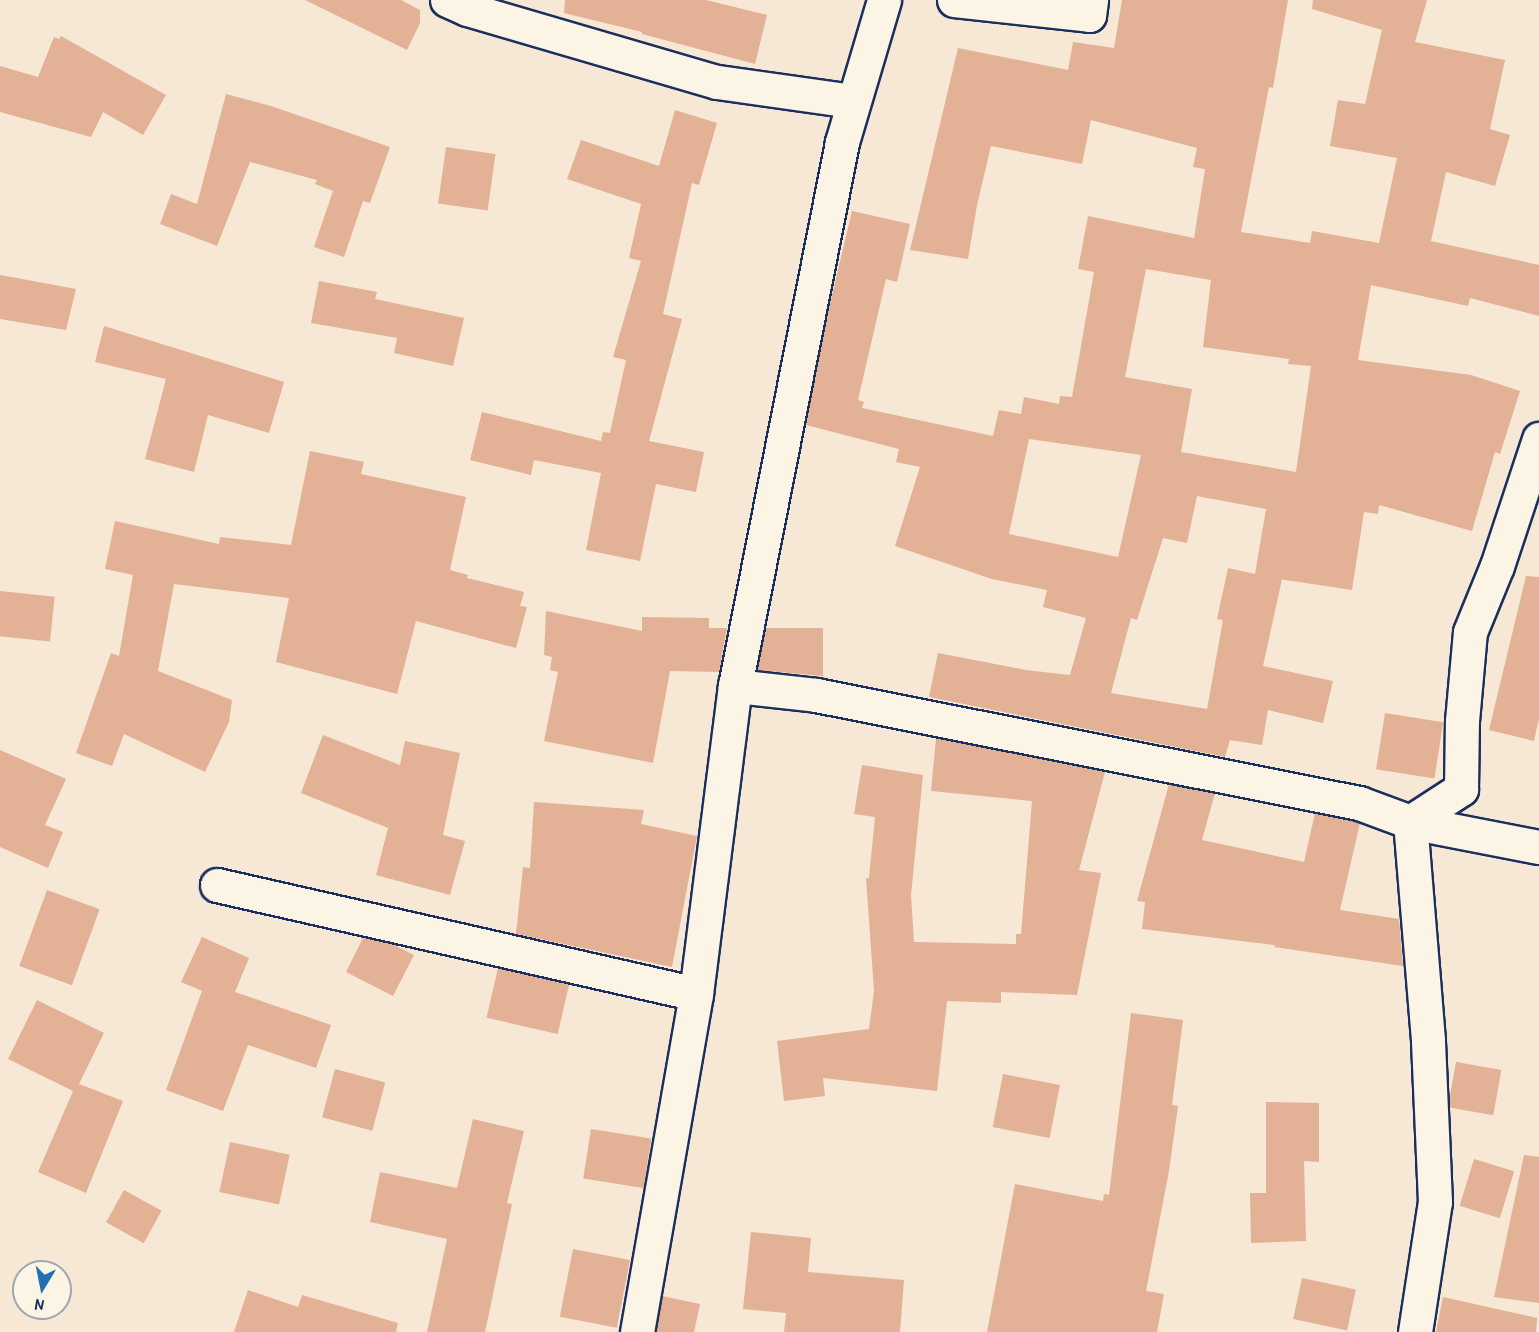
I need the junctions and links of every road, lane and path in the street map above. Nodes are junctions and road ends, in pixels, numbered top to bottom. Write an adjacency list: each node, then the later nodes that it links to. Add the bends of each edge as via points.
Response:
1 (447, 0): 5 (street, via 717,82)
2 (884, 0): 5 (street)
3 (954, 0): 4 (street, via 1089,15)
4 (1091, 0)
5 (853, 100): 7 (street)
6 (1539, 439): 8 (street, via 1497,566 1470,632 1461,789)
7 (735, 686): 8 (street, via 816,695 1359,803); 11 (street)
8 (1410, 822): 9 (street); 13 (street, via 1434,1169 1434,1202)
9 (1539, 847)
10 (217, 885): 11 (street)
11 (696, 994): 12 (street)
12 (637, 1332)
13 (1415, 1332)

